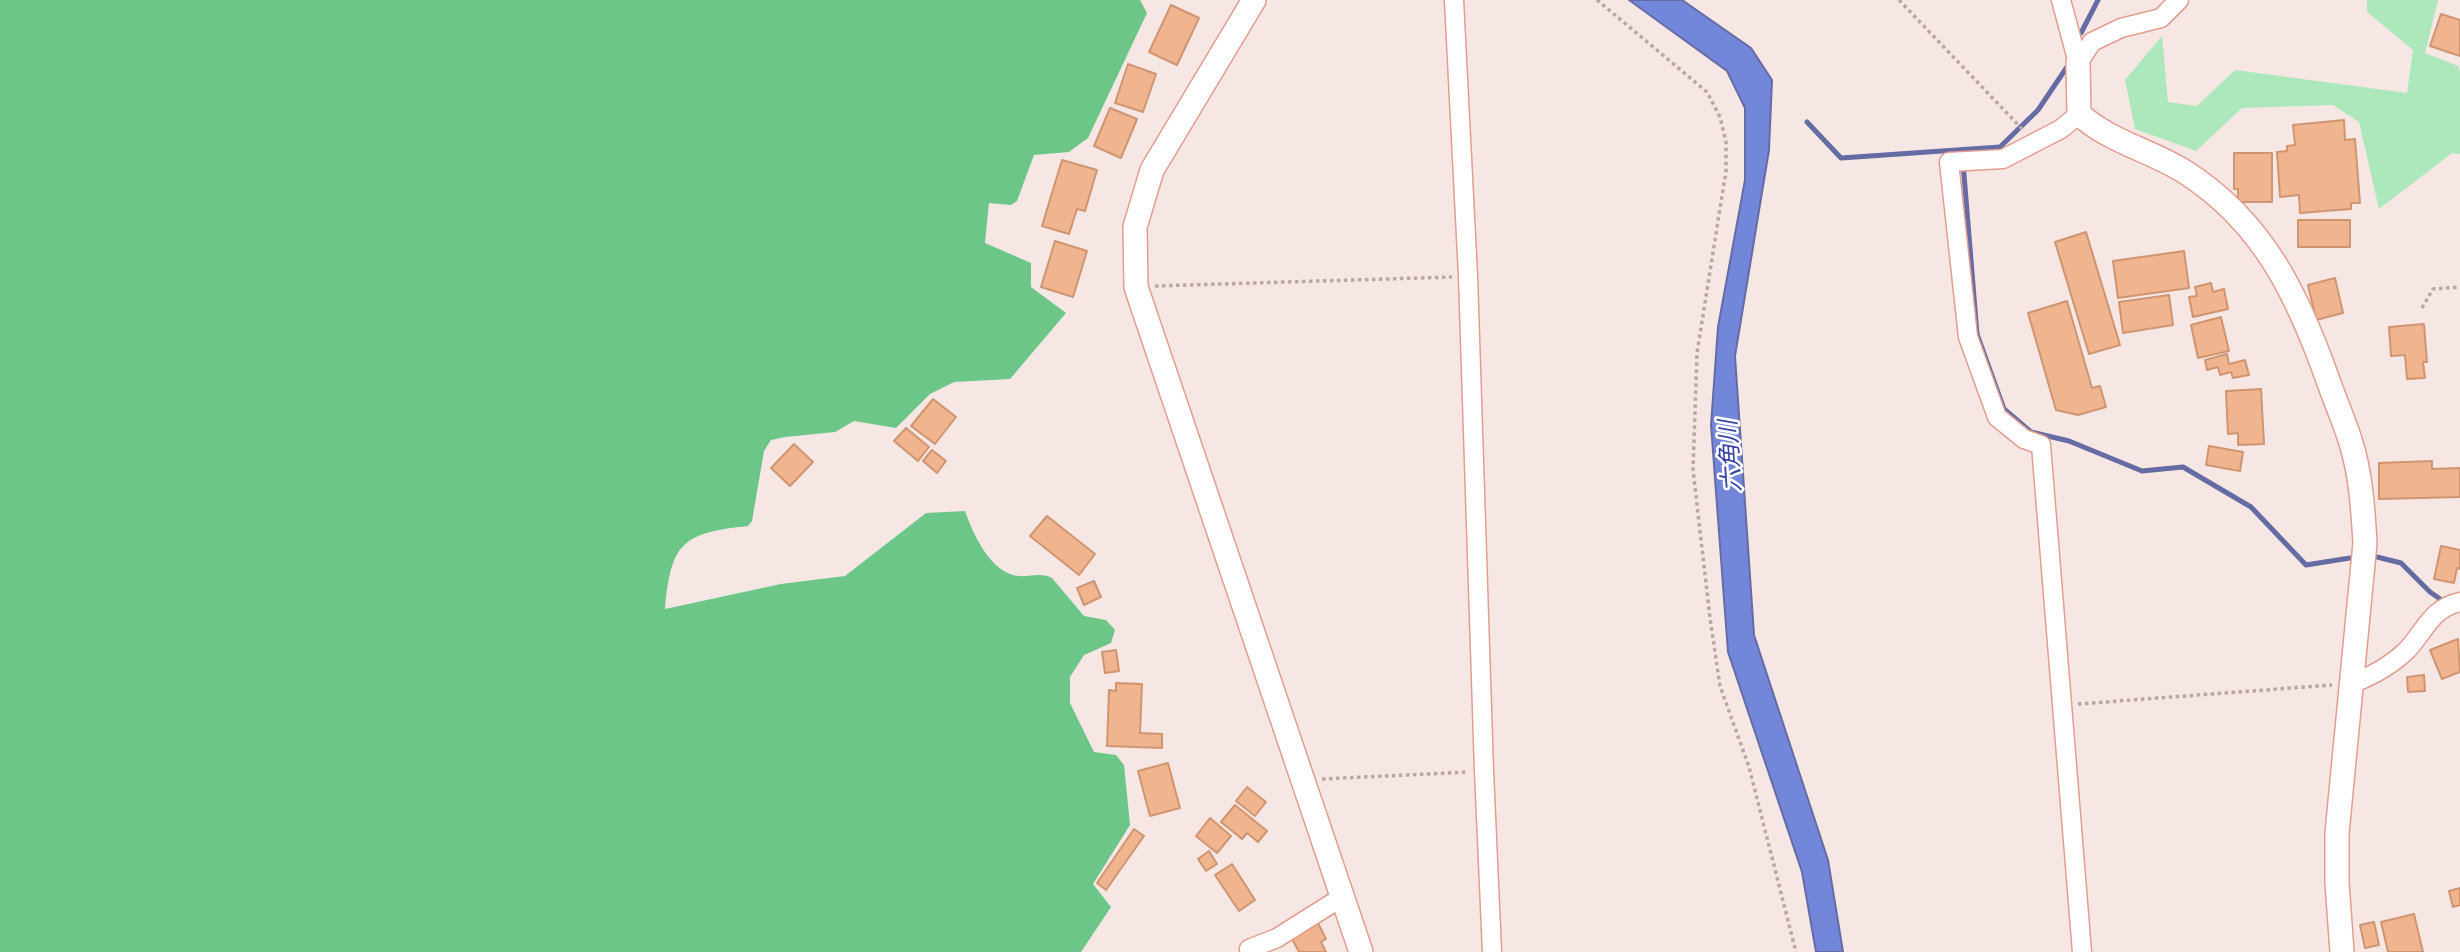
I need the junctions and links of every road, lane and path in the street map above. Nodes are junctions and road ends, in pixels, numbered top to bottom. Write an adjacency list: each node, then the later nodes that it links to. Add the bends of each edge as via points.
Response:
1 (1254, 0): 11 (street, via 1152,170 1135,228)
2 (1454, 0): 10 (street)
3 (1597, 0): 23 (path, via 1706,92 1720,117 1726,142 1727,171 1697,353 1693,470 1720,686 1749,767)
4 (1899, 0): 9 (path)
5 (2061, 0): 7 (street)
6 (2179, 0): 7 (street, via 2161,18 2121,28 2092,42)
7 (2078, 63): 8 (street)
8 (2079, 114): 15 (street, via 2096,129 2184,172 2230,206 2277,264 2309,327 2351,445 2363,506 2365,543); 16 (street, via 2061,129 2003,159 1949,162 1968,337 1997,417 2024,439 2041,445)
9 (2024, 132)
10 (1468, 276): 11 (path); 17 (street)
11 (1136, 287): 18 (street)
12 (2460, 287): 13 (path, via 2433,289)
13 (2422, 308)
14 (2454, 604): 15 (street, via 2406,650 2372,676)
15 (2351, 684): 16 (path); 25 (street, via 2337,833)
16 (2062, 706): 24 (street)
17 (1484, 771): 18 (path); 22 (street)
18 (1303, 780): 19 (street)
19 (1342, 897): 20 (street, via 1277,938); 21 (street)
20 (1249, 949)
21 (1361, 952)
22 (1492, 952)
23 (1796, 952)
24 (2082, 952)
25 (2342, 952)

